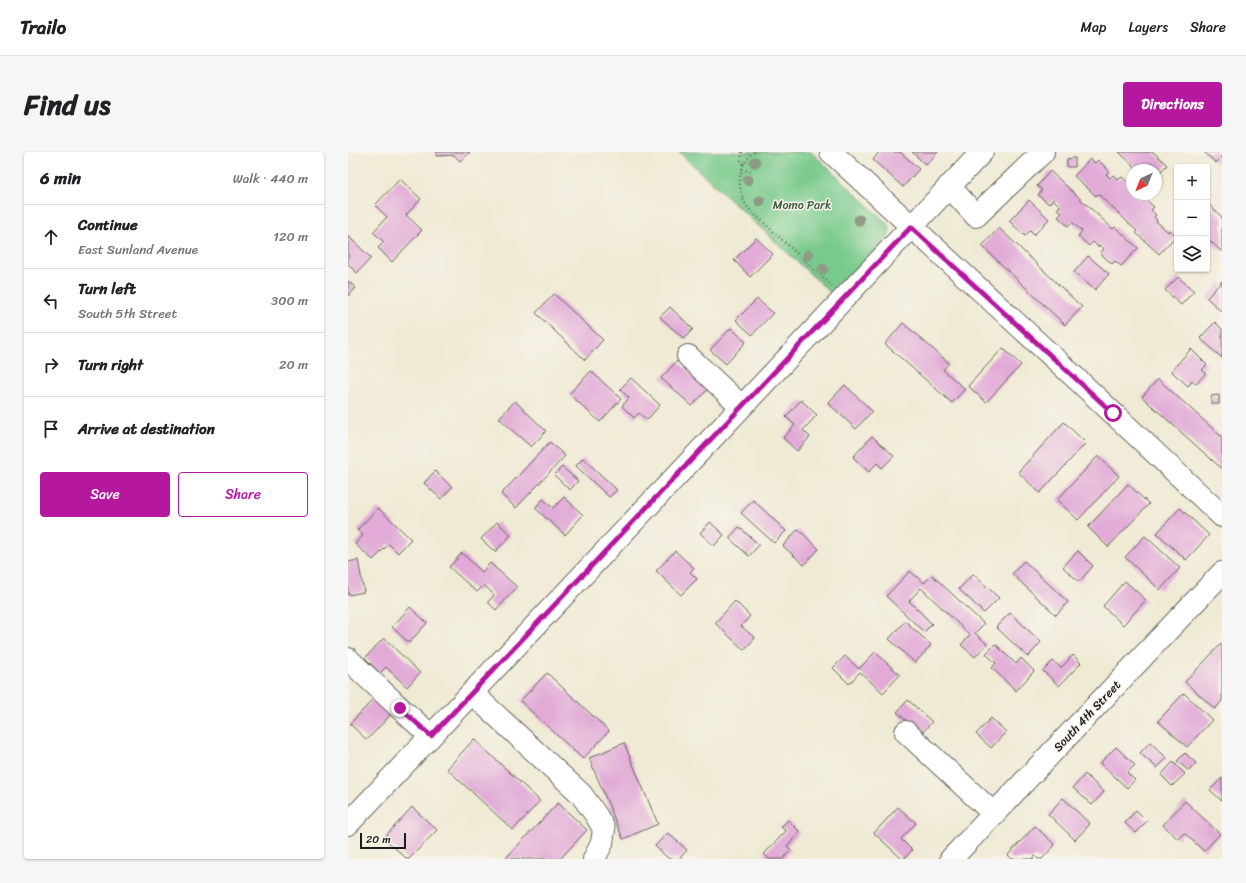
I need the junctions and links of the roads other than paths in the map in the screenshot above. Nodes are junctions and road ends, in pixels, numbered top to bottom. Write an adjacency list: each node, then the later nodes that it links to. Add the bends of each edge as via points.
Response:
1 (831, 152): 5 (street)
2 (982, 152): 4 (street)
3 (1043, 152): 4 (street, via 976,216)
4 (949, 186): 5 (street)
5 (911, 227): 7 (street); 8 (street)
6 (688, 356): 7 (street)
7 (742, 406): 11 (street)
8 (1222, 516)
9 (1222, 573): 14 (street, South 4th Street)
10 (348, 659): 13 (street)
11 (472, 693): 13 (street); 16 (street, via 581,794 604,829 602,843)
12 (906, 732): 14 (street)
13 (431, 736): 15 (street)
14 (994, 814): 17 (street, South 4th Street)
15 (348, 824)
16 (594, 859)
17 (951, 859)

